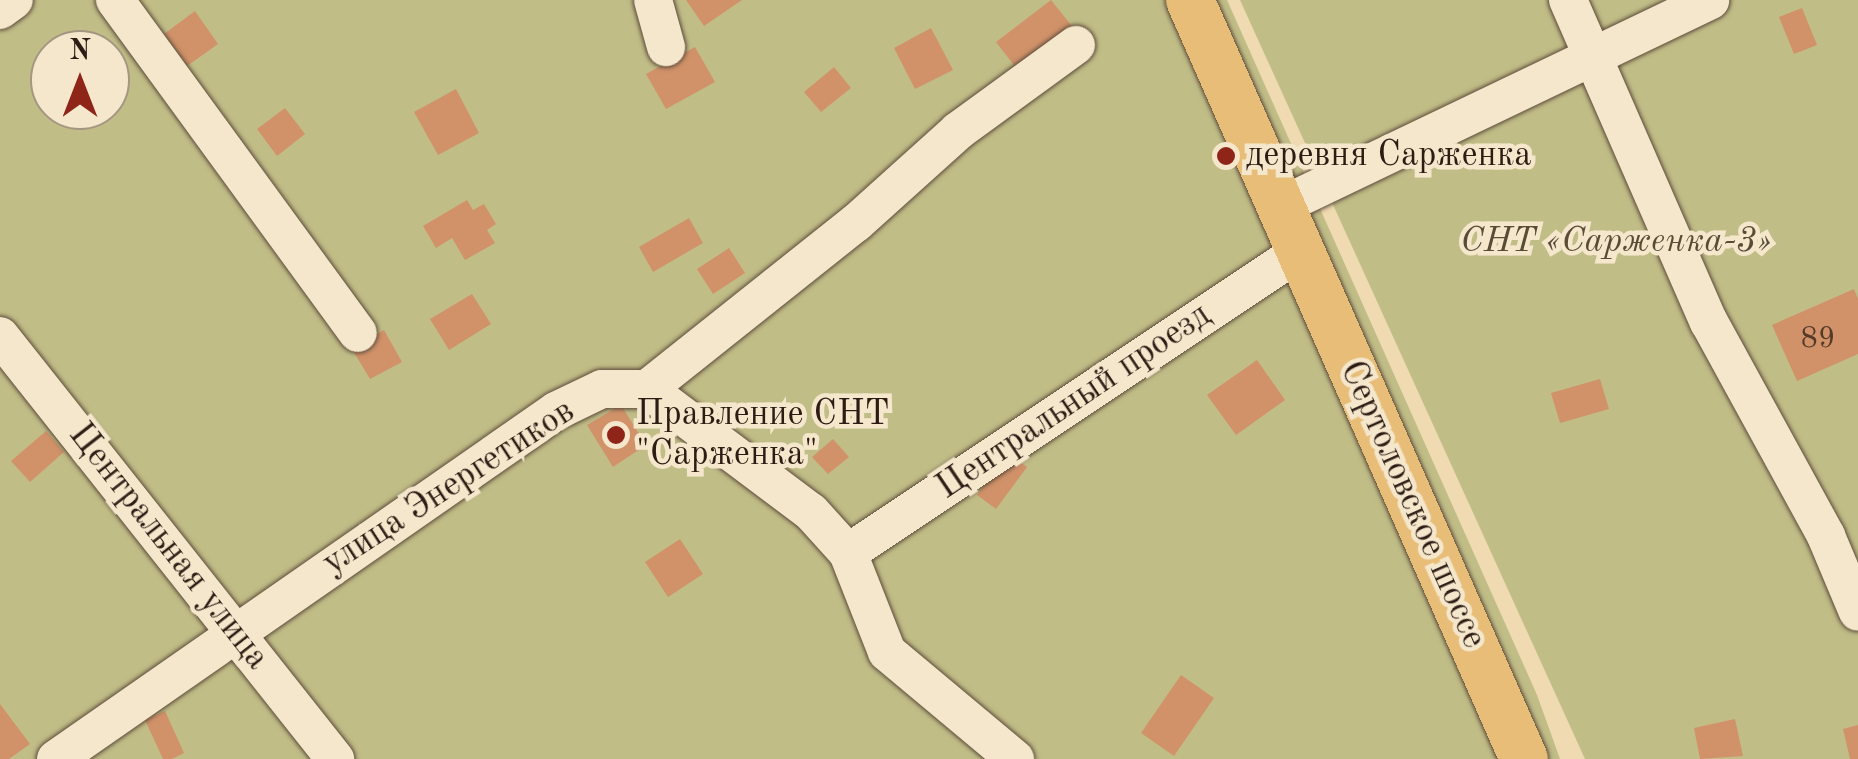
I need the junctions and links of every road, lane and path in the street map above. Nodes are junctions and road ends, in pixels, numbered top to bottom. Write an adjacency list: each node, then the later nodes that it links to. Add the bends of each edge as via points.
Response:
1 (14, 0): 7 (street)
2 (115, 0): 13 (street)
3 (653, 0): 9 (street)
4 (1190, 0): 11 (main road, Сертоловское шоссе)
5 (1568, 0): 10 (street)
6 (1710, 0): 10 (street)
7 (0, 10)
8 (1076, 45): 15 (street, via 958,131 856,224)
9 (666, 46)
10 (1592, 55): 11 (street); 17 (street, via 1709,322 1826,536)
11 (1280, 206): 12 (main road, Сертоловское шоссе)
12 (1300, 251): 16 (street, Центральный проезд); 22 (main road, Сертоловское шоссе)
13 (358, 333)
14 (0, 336): 18 (street, Центральная улица)
15 (646, 389): 16 (street, via 812,512); 18 (street, улица Энергетиков, via 602,389 556,411)
16 (848, 554): 21 (street, via 888,652)
17 (1858, 612)
18 (235, 630): 19 (street, улица Энергетиков); 20 (street, Центральная улица)
19 (56, 759)
20 (335, 759)
21 (1015, 759)
22 (1524, 759)

